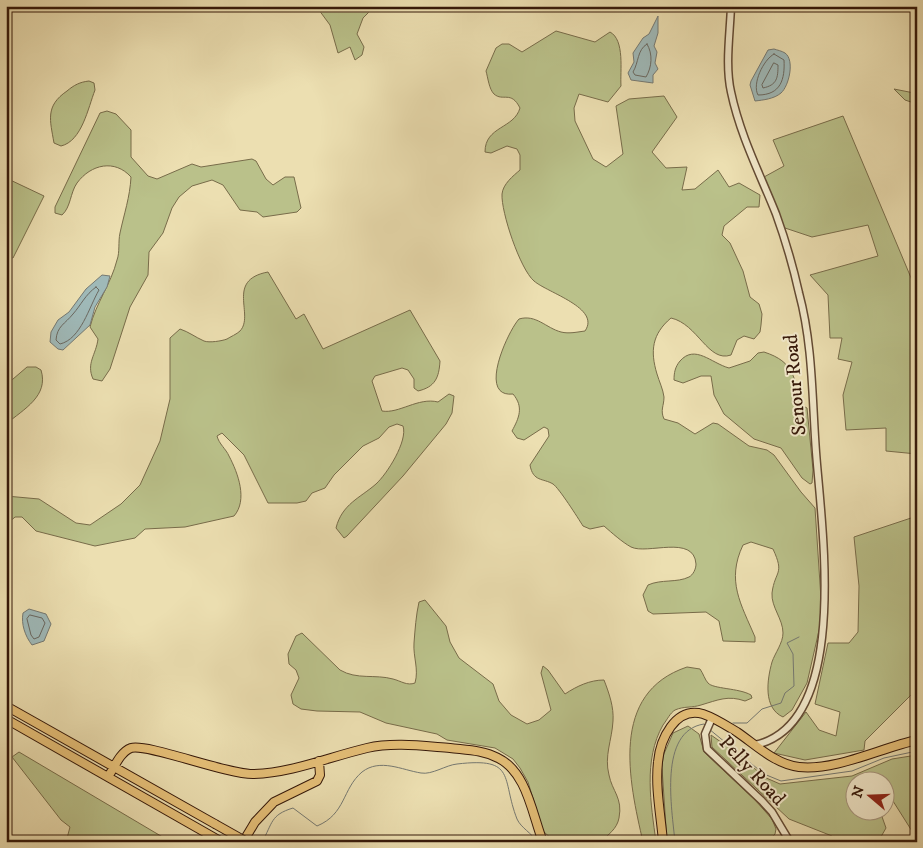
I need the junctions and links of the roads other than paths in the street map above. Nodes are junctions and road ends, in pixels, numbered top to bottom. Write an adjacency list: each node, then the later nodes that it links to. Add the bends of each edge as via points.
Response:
1 (730, 6): 6 (street, Senour Road, via 730,90 783,234 804,318 814,401 826,578 822,638 807,697 782,735)
2 (6, 706): 8 (main road)
3 (712, 718): 6 (main road); 13 (main road, via 702,714 684,716 665,735 657,768); 14 (street, Pelly Road, via 705,734 710,754 762,801)
4 (6, 719): 9 (main road)
5 (917, 740): 6 (main road, via 811,768 784,763)
6 (755, 745)
7 (319, 761): 8 (main road, via 277,772 237,773 137,747 123,754); 11 (main road, via 317,781 274,802 255,822); 12 (main road, via 390,745 492,755 507,764 518,777)
8 (114, 768): 9 (main road); 11 (main road, bridge)
9 (108, 777): 10 (main road)
10 (222, 842)
11 (245, 842)
12 (544, 842)
13 (663, 842)
14 (790, 842)

